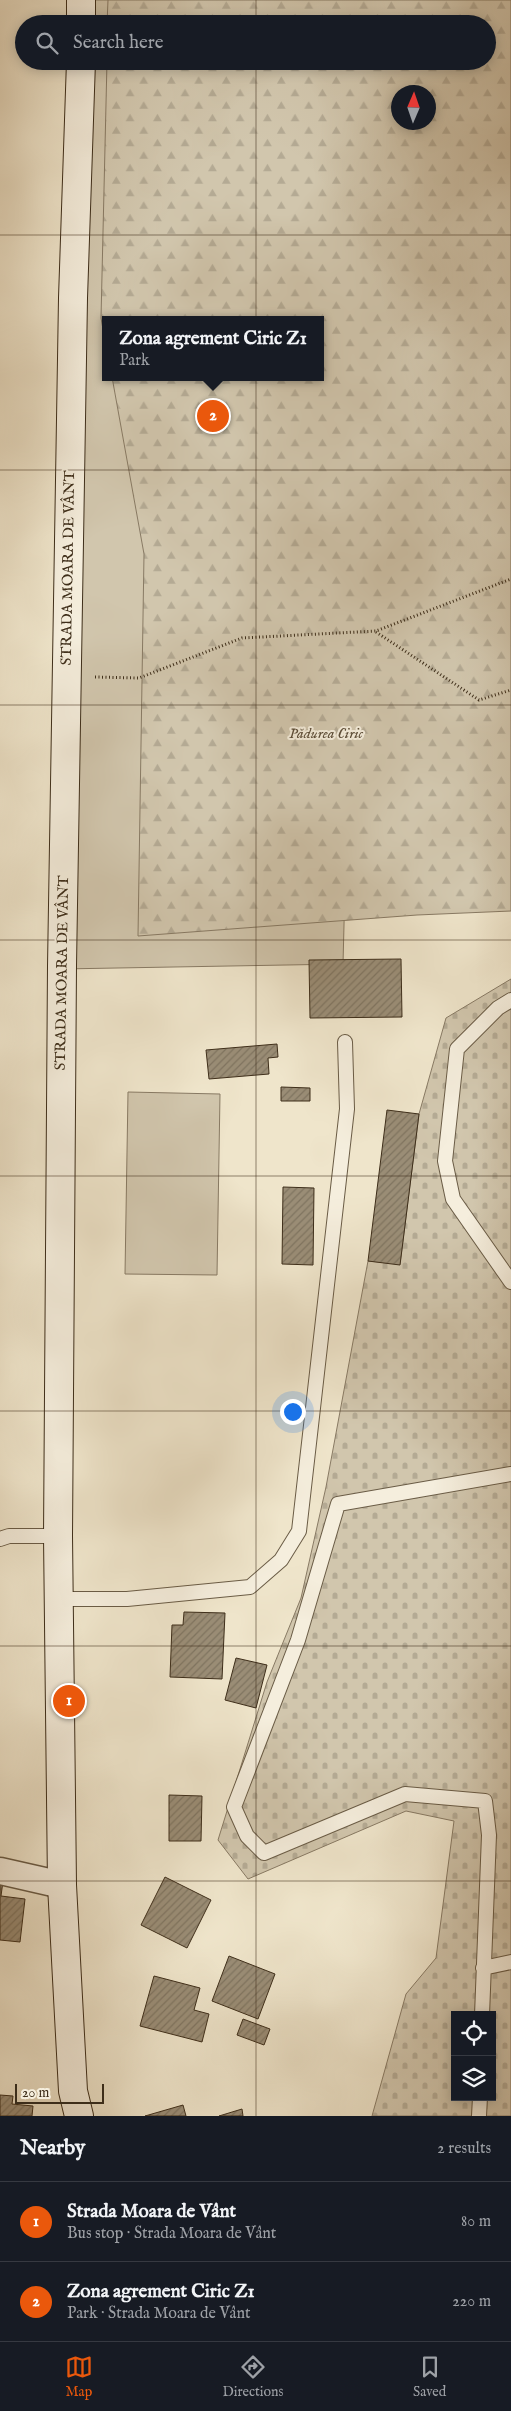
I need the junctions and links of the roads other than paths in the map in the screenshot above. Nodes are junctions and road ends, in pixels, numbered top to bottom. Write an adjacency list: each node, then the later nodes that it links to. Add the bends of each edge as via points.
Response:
1 (82, 0): 2 (main road)
2 (81, 15)
3 (81, 70): 8 (main road, STRADA MOARA DE VÂNT, via 73,298 62,966)
4 (511, 1000): 6 (lane, via 498,1008 457,1049 445,1161 453,1199)
5 (345, 1042): 10 (lane, via 347,1109 299,1531 281,1560 250,1587 127,1599)
6 (511, 1282)
7 (511, 1474): 14 (lane, via 338,1504 298,1640 234,1807 247,1836 264,1853 405,1794 485,1801 489,1835)
8 (58, 1536): 9 (lane, via 9,1536); 10 (main road, STRADA MOARA DE VÂNT)
9 (0, 1539)
10 (58, 1599): 12 (main road, STRADA MOARA DE VÂNT)
11 (0, 1871): 12 (street)
12 (62, 1884): 17 (main road, STRADA MOARA DE VÂNT, via 73,2090)
13 (511, 1962): 14 (lane)
14 (483, 1968): 15 (lane)
15 (482, 2011)
16 (480, 2101): 18 (lane)
17 (79, 2116)
18 (479, 2116)

